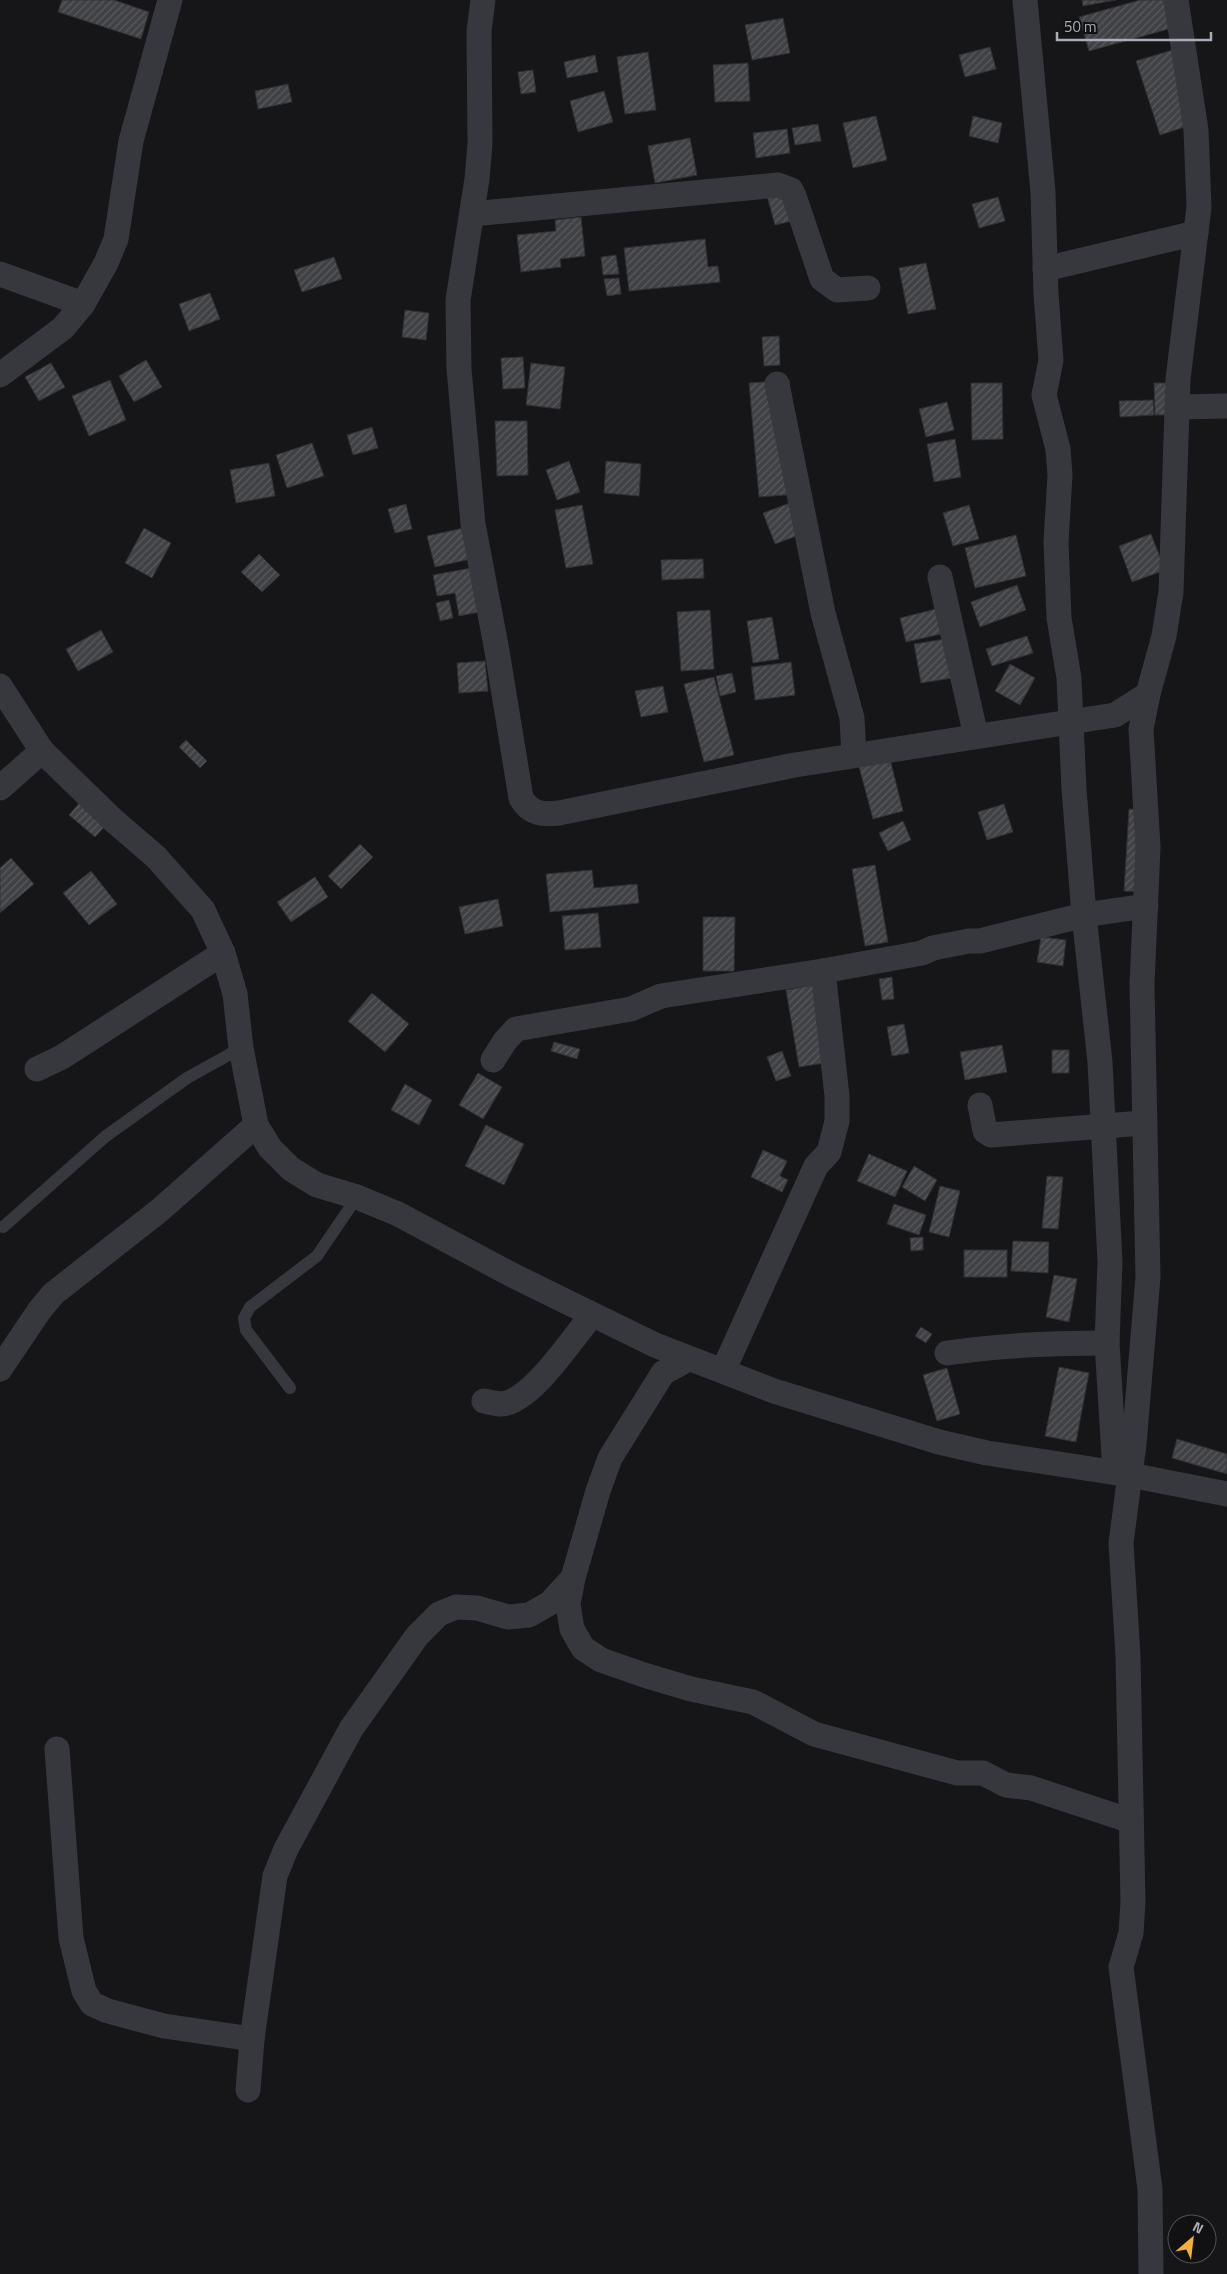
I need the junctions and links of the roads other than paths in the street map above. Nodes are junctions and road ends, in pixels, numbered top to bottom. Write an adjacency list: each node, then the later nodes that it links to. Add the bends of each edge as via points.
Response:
1 (170, 0): 10 (street, via 131,141 116,239)
2 (483, 0): 5 (street, via 479,31 480,144)
3 (1025, 0): 7 (street, via 1043,192)
4 (1176, 0): 6 (street, via 1196,130 1199,178)
5 (472, 214): 9 (street, via 778,185 791,190 794,196 822,279 837,290); 23 (street, via 458,300 459,369 473,524 524,804 541,814 559,813)
6 (1196, 233): 7 (street); 14 (street)
7 (1045, 269): 19 (street, via 1051,360 1044,395 1058,449 1057,591)
8 (0, 274): 10 (street)
9 (868, 288)
10 (83, 304): 11 (street, via 63,328)
11 (0, 375)
12 (777, 384): 23 (street, via 823,613 852,718)
13 (1227, 406): 14 (street)
14 (1177, 407): 17 (street, via 1171,592 1164,636)
15 (940, 576): 21 (street)
16 (0, 686): 22 (street)
17 (1148, 694): 18 (street); 20 (street)
18 (1115, 715): 19 (street); 20 (street)
19 (1072, 721): 21 (street); 26 (street)
20 (1141, 728): 25 (street, via 1147,803)
21 (976, 736): 23 (street)
22 (42, 751): 24 (street); 27 (street, via 182,884 203,910)
23 (854, 755)
24 (0, 788)
25 (1146, 906): 26 (street); 33 (street, via 1142,985)
26 (1084, 916): 28 (street, via 1020,933); 35 (street)
27 (223, 953): 29 (street, via 236,994); 31 (street, via 62,1057)
28 (823, 971): 30 (street, via 661,996 631,1008 516,1029); 44 (street, via 836,1096 834,1137 829,1152 816,1166)
29 (241, 1048): 34 (street); 37 (lane, via 187,1078 106,1136)
30 (493, 1060)
31 (37, 1069)
32 (980, 1105): 35 (street, via 985,1131 991,1134)
33 (1143, 1123): 35 (street); 48 (street, via 1148,1277 1146,1328)
34 (256, 1125): 36 (street, via 270,1148 291,1168 316,1185); 43 (street, via 160,1210 53,1294)
35 (1104, 1126): 39 (street, via 1110,1262)
36 (357, 1197): 38 (street, via 398,1214); 46 (lane, via 317,1256 250,1307 244,1318 246,1330)
37 (3, 1227)
38 (592, 1315): 40 (street); 47 (street, via 549,1369 518,1397 509,1403)
39 (1107, 1343): 41 (street, via 1042,1342); 48 (street)
40 (655, 1345): 42 (street); 45 (street)
41 (946, 1353)
42 (688, 1358): 44 (street); 45 (street)
43 (0, 1369)
44 (723, 1371): 48 (street, via 939,1442 987,1453)
45 (663, 1373): 50 (street, via 610,1458)
46 (290, 1388)
47 (484, 1401)
48 (1122, 1474): 49 (street); 52 (street, via 1121,1543)
49 (1227, 1494)
50 (573, 1578): 53 (street, via 568,1604 572,1629 583,1648 601,1660 691,1689 753,1702 814,1734 956,1773 983,1773 1006,1785 1031,1788); 55 (street, via 550,1603 529,1615 508,1617 477,1608 456,1607 439,1614 417,1636 362,1714 312,1799 275,1876)
51 (57, 1749): 55 (street, via 72,1938 84,1991 92,2004 164,2026)
52 (1131, 1786): 53 (street); 54 (street)
53 (1102, 1810): 54 (street)
54 (1131, 1821): 57 (street, via 1133,1920 1121,1967 1121,1980 1126,1995 1150,2189)
55 (252, 2039): 56 (street)
56 (248, 2090)
57 (1151, 2274)

